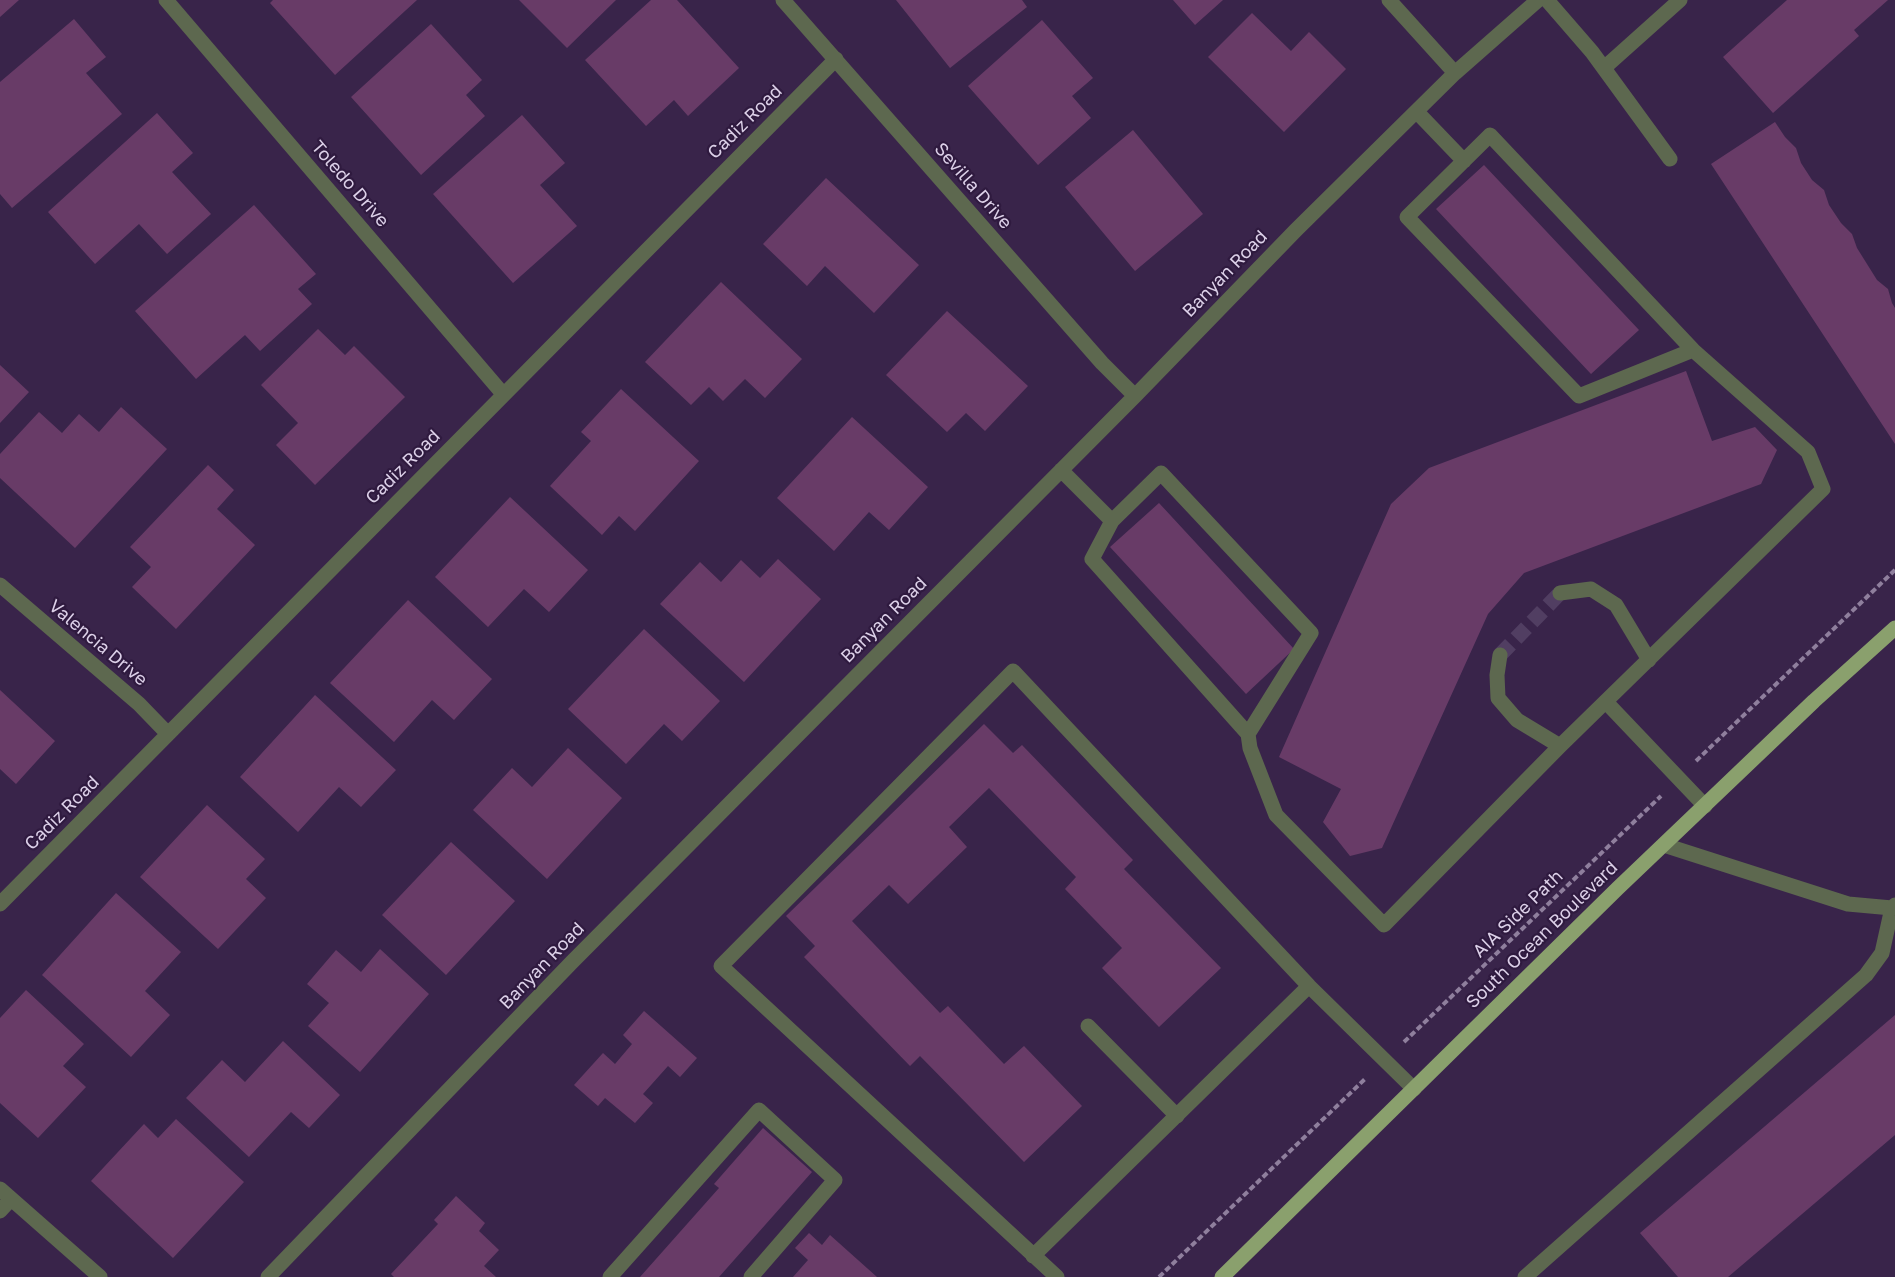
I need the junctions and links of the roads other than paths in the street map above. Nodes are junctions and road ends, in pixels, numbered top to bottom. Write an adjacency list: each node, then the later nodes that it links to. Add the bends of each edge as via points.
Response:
1 (166, 0): 14 (street, Toledo Drive)
2 (783, 0): 7 (street, Sevilla Drive)
3 (1389, 0): 9 (street)
4 (1538, 0): 9 (street, Banyan Road)
5 (1547, 0): 8 (street)
6 (1680, 0): 8 (street)
7 (836, 59): 14 (street, Cadiz Road); 15 (street, Sevilla Drive)
8 (1604, 68): 11 (street)
9 (1455, 73): 10 (street, Banyan Road)
10 (1417, 112): 12 (street); 15 (street, Banyan Road)
11 (1670, 159)
12 (1464, 161): 13 (street, via 1490,135); 13 (street, via 1407,217 1579,396)
13 (1693, 350): 22 (street, via 1808,452 1823,489)
14 (503, 394): 24 (street, Cadiz Road)
15 (1134, 396): 16 (street, Banyan Road)
16 (1061, 470): 17 (street); 39 (street, Banyan Road, via 572,962)
17 (1113, 521): 25 (street, via 1092,559); 25 (street, via 1161,473 1311,633)
18 (0, 585): 24 (street, Valencia Drive)
19 (1560, 593): 22 (street, via 1592,589 1616,605)
20 (1895, 628): 27 (main road, South Ocean Boulevard)
21 (1500, 655): 26 (street, via 1498,698 1517,720)
22 (1649, 660): 23 (street)
23 (1606, 702): 26 (street); 27 (street)
24 (168, 734): 29 (street, Cadiz Road)
25 (1248, 734): 26 (street, via 1276,815 1384,925)
26 (1560, 746)
27 (1705, 806): 28 (main road, South Ocean Boulevard)
28 (1664, 845): 30 (street, via 1848,904); 33 (main road, South Ocean Boulevard)
29 (0, 904)
30 (1893, 907): 44 (street, via 1882,953 1866,975)
31 (1309, 986): 33 (street); 34 (street); 37 (street, via 1013,671 721,966)
32 (1088, 1026): 34 (street)
33 (1414, 1089): 43 (main road, South Ocean Boulevard)
34 (1177, 1116): 37 (street)
35 (5, 1194): 36 (street); 38 (street)
36 (0, 1211)
37 (1033, 1256): 42 (street)
38 (99, 1277)
39 (267, 1277)
40 (610, 1277): 41 (street, via 759,1110 835,1180)
41 (751, 1277)
42 (1057, 1277)
43 (1222, 1277)
44 (1525, 1277)

